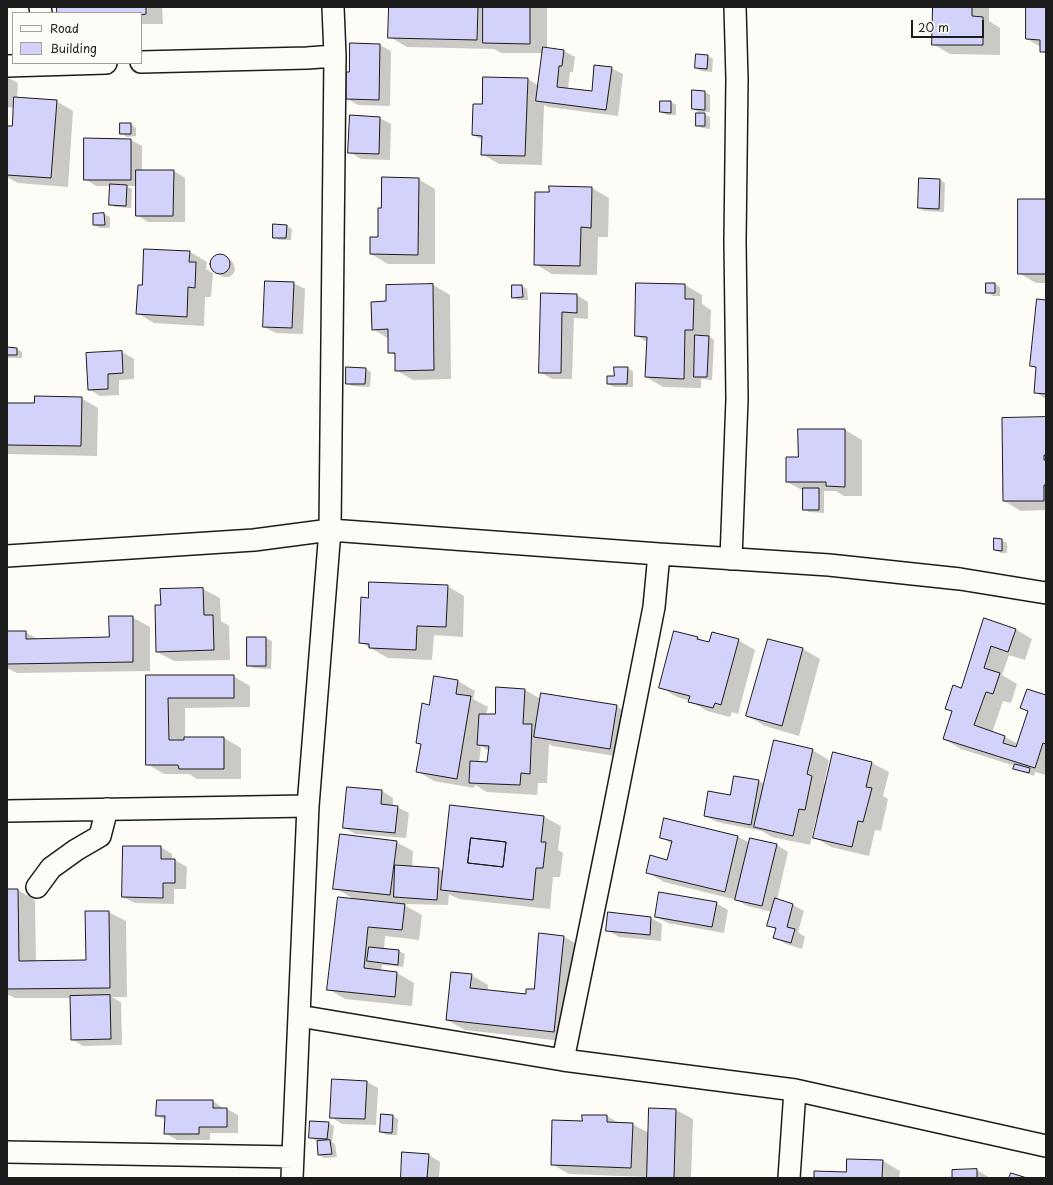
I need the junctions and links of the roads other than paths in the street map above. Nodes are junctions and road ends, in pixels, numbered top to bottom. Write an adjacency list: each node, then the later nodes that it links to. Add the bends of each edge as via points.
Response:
1 (333, 7): 3 (street)
2 (736, 7): 10 (street, via 737,399)
3 (335, 56): 4 (street); 7 (street)
4 (142, 62)
5 (44, 64): 6 (street)
6 (7, 66)
7 (330, 530): 8 (street); 9 (street, via 254,540); 12 (street)
8 (658, 554): 10 (street); 17 (street, via 654,607)
9 (7, 556)
10 (731, 559): 11 (street, via 829,565 960,579)
11 (1046, 593)
12 (308, 806): 13 (street); 16 (street)
13 (107, 809): 14 (street); 15 (street, via 100,836 51,868)
14 (7, 811)
15 (37, 887)
16 (299, 1016): 17 (street); 21 (street)
17 (563, 1060): 18 (street)
18 (795, 1090): 19 (street); 23 (street)
19 (1046, 1146)
20 (7, 1152): 21 (street)
21 (293, 1157): 22 (street)
22 (292, 1178)
23 (789, 1178)

